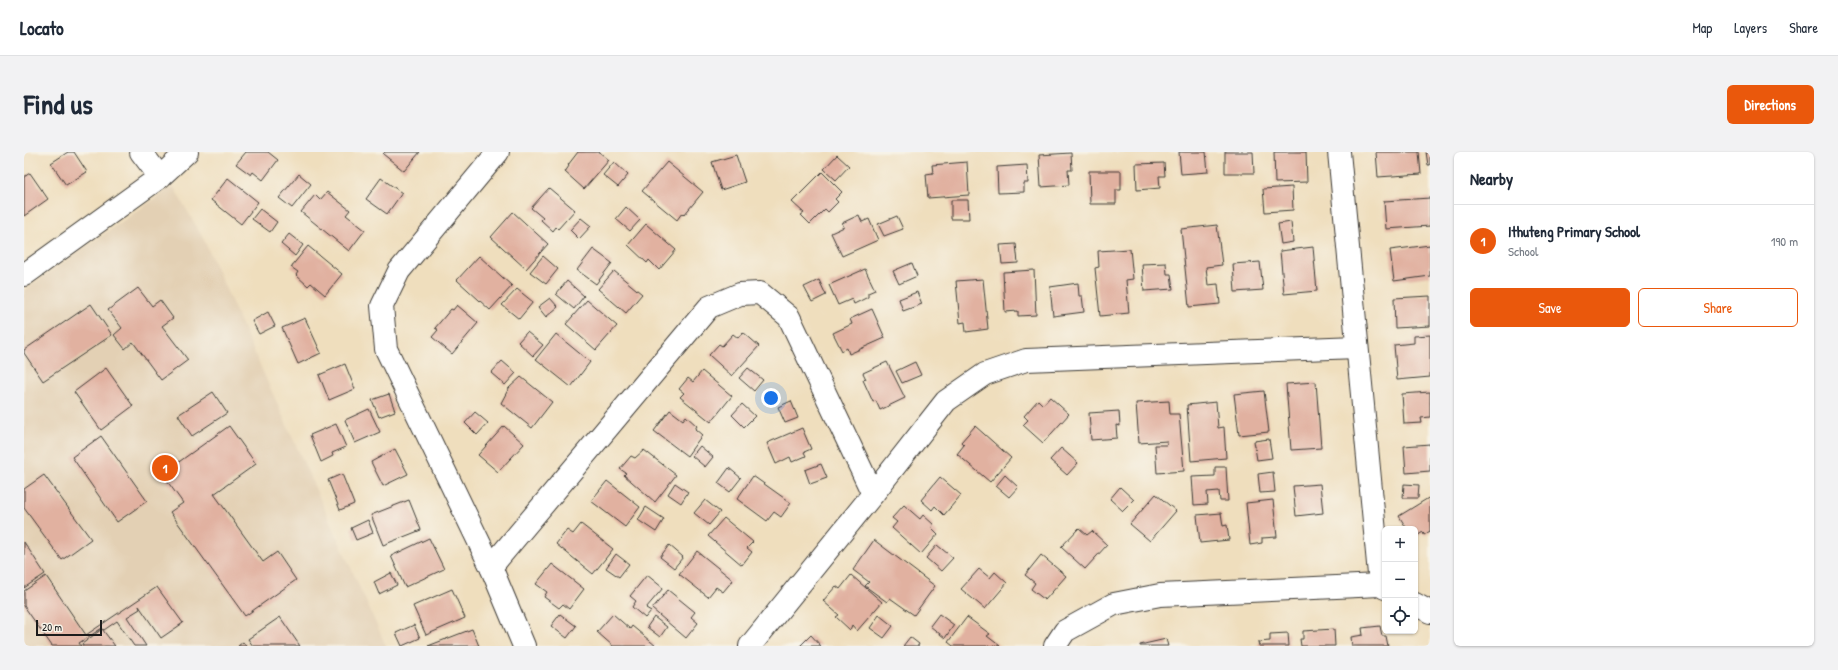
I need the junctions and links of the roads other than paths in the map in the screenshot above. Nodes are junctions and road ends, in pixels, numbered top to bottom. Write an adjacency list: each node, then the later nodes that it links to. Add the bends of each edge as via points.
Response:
1 (140, 152): 5 (street)
2 (187, 152): 5 (street)
3 (498, 152): 9 (street, via 399,271 382,306 386,349)
4 (1339, 152): 7 (street)
5 (160, 177): 6 (street)
6 (24, 275)
7 (1357, 347): 8 (street, via 1026,360 985,374 946,401); 10 (street)
8 (873, 494): 9 (street, via 789,317 760,293 740,294 709,307); 14 (street)
9 (491, 567): 13 (street)
10 (1382, 586): 15 (street, via 1160,595 1114,604 1065,631)
11 (1418, 606): 12 (street)
12 (1430, 612)
13 (524, 646)
14 (750, 646)
15 (1055, 646)

